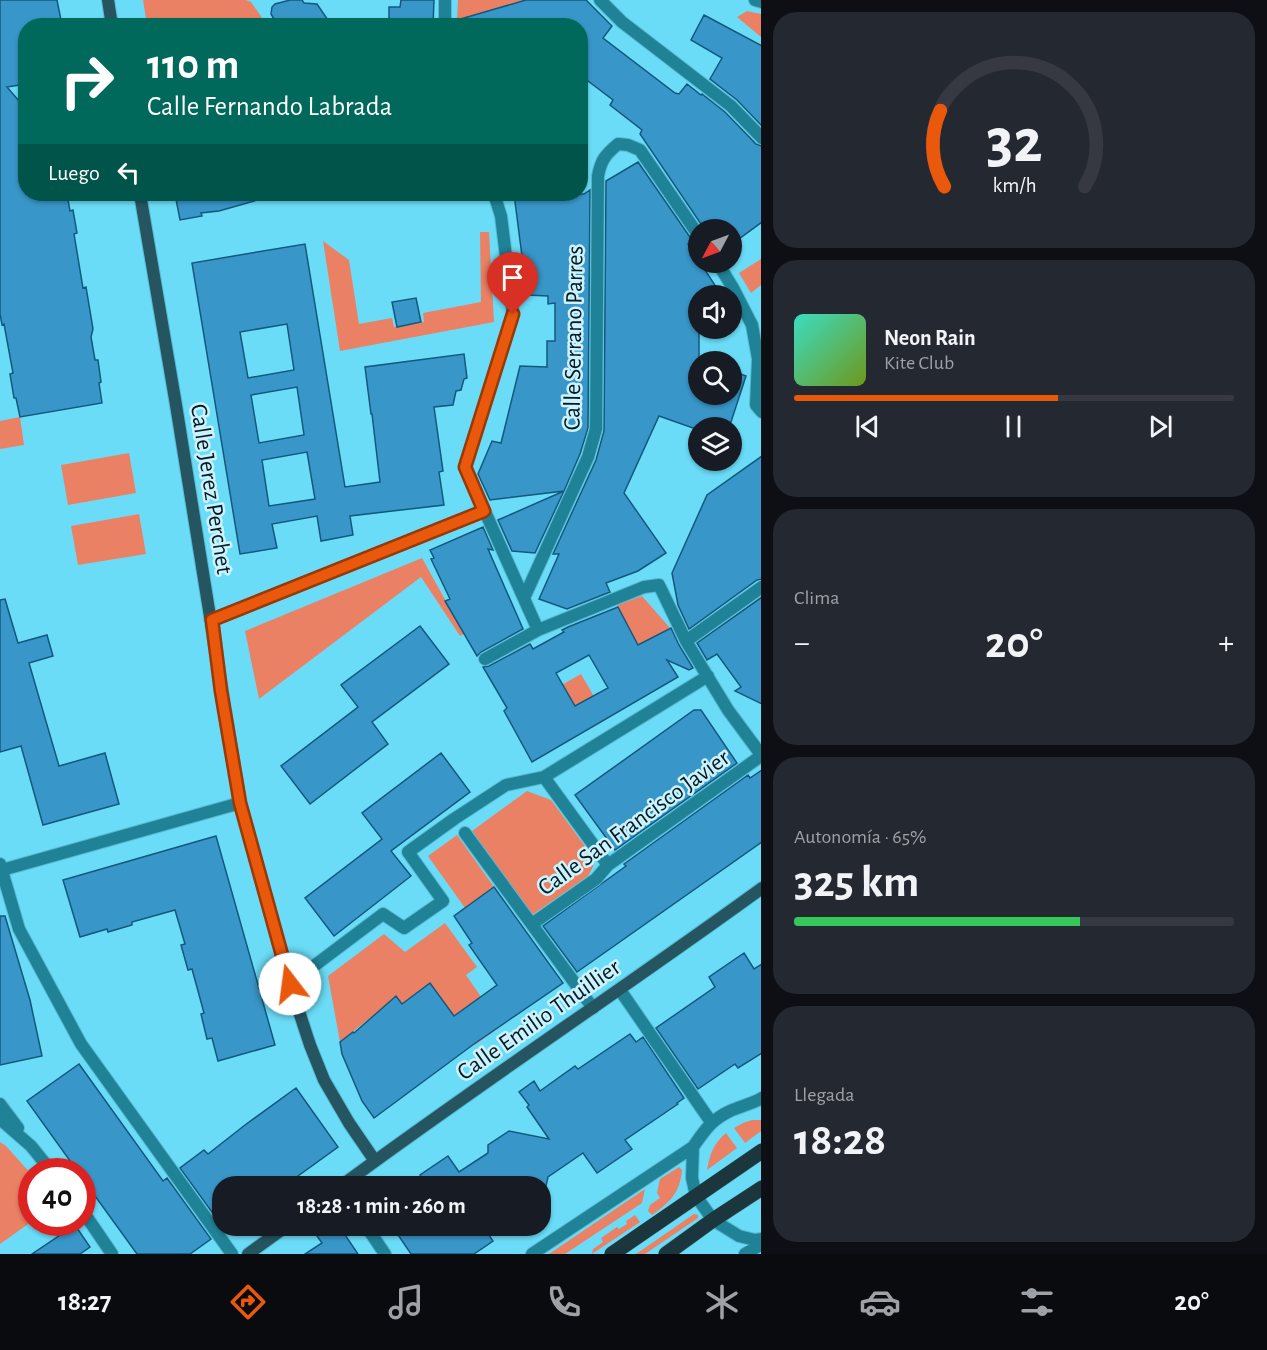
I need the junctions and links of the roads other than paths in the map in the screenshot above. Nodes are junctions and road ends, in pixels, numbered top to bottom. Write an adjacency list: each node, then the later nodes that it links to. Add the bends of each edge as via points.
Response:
1 (108, 0): 4 (street)
2 (445, 0): 5 (street)
3 (600, 0): 6 (street, via 622,22 731,106)
4 (111, 18)
5 (444, 18)
6 (761, 137)
7 (141, 201): 15 (street, Calle Jerez Perchet)
8 (496, 201): 12 (street, via 513,314 465,467)
9 (688, 220): 14 (street, Calle Serrano Parres, via 640,150 618,144 601,162 596,429 588,457)
10 (724, 273): 11 (street, via 752,325 758,359 756,405)
11 (761, 411)
12 (484, 511): 14 (street); 15 (street)
13 (761, 588): 17 (street)
14 (524, 598): 16 (street)
15 (212, 620): 22 (street, Calle Jerez Perchet)
16 (538, 630): 17 (street, via 644,586 659,585); 18 (street)
17 (686, 641): 19 (street)
18 (485, 659)
19 (708, 676): 20 (street); 21 (street)
20 (761, 756): 24 (street, Calle San Francisco Javier)
21 (544, 777): 24 (street); 28 (street, via 506,785 408,852 442,901 404,928 383,914)
22 (240, 803): 25 (street); 28 (street, Calle Jerez Perchet)
23 (465, 833): 27 (street)
24 (608, 865): 27 (street, Calle San Francisco Javier, via 596,879)
25 (1, 867): 50 (street, via 19,929 81,1044)
26 (761, 889): 29 (street, Calle Emilio Thuillier)
27 (532, 924): 30 (street)
28 (290, 984): 39 (street, Calle Jerez Perchet, via 324,1080)
29 (620, 990): 30 (street, Calle Emilio Thuillier); 34 (street)
30 (593, 1008): 39 (street, Calle Emilio Thuillier)
31 (759, 1101): 34 (street)
32 (0, 1104): 35 (street)
33 (0, 1119): 35 (street)
34 (711, 1122): 36 (street)
35 (31, 1146): 38 (street)
36 (693, 1147): 42 (street); 53 (street)
37 (761, 1152): 42 (main road)
38 (41, 1158)
39 (375, 1161): 40 (street, Calle Emilio Thuillier)
40 (355, 1176)
41 (761, 1189): 43 (main road)
42 (696, 1196): 43 (street); 54 (main road)
43 (713, 1220): 47 (street, via 739,1236); 55 (main road)
44 (96, 1231): 49 (street)
45 (273, 1236): 51 (street)
46 (373, 1236): 52 (street)
47 (761, 1239)
48 (761, 1245): 56 (street)
49 (112, 1254)
50 (232, 1254)
51 (248, 1254)
52 (385, 1254)
53 (532, 1254)
54 (612, 1254)
55 (666, 1254)
56 (745, 1254)

